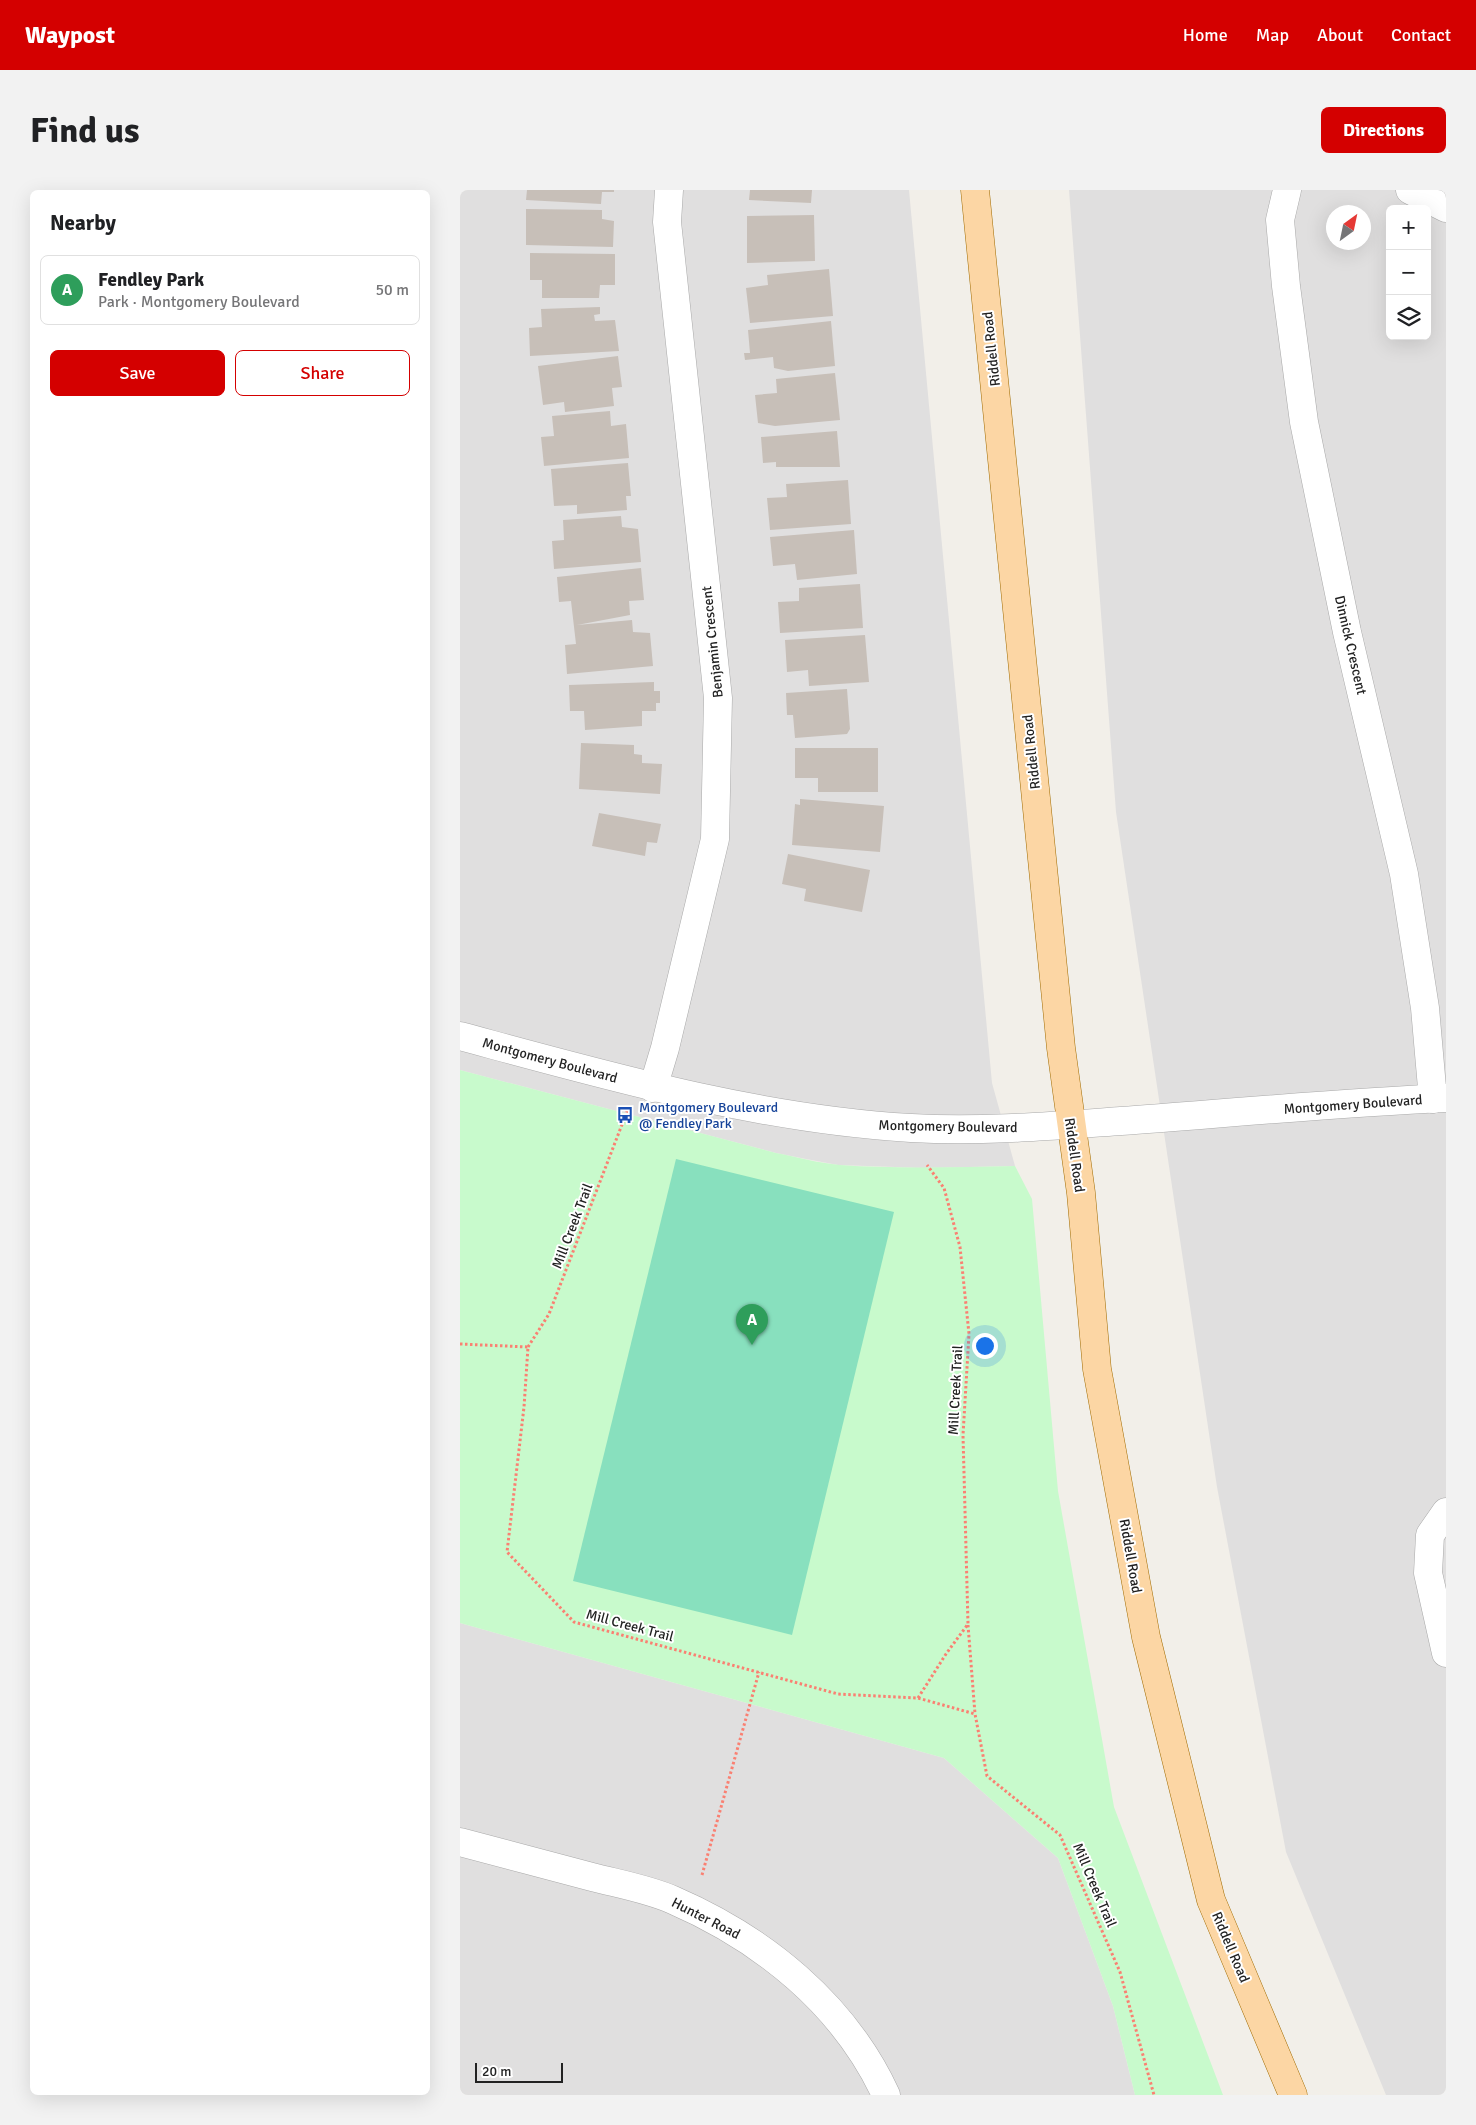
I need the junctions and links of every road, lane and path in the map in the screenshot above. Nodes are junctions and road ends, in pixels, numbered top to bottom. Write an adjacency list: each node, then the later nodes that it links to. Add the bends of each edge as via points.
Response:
1 (669, 190): 7 (street, Benjamin Crescent, via 667,222 718,707 715,839)
2 (975, 190): 10 (main road, Riddell Road)
3 (1287, 190): 8 (street, Dinnick Crescent, via 1280,220 1304,422 1347,632 1404,874)
4 (1410, 190): 5 (street)
5 (1446, 208)
6 (460, 1036): 7 (street, Montgomery Boulevard)
7 (653, 1088): 10 (street, Montgomery Boulevard, via 754,1108 911,1128 1007,1129)
8 (1440, 1098): 10 (street, Montgomery Boulevard)
9 (628, 1109): 13 (path, Mill Creek Trail, via 549,1314)
10 (1071, 1124): 24 (main road, Riddell Road, via 1081,1193 1097,1369 1146,1637 1211,1900)
11 (927, 1165): 15 (path, Mill Creek Trail, via 944,1188 960,1247 969,1334 963,1435)
12 (460, 1344): 13 (path)
13 (528, 1347): 17 (path, Mill Creek Trail, via 507,1552 574,1622)
14 (1446, 1512): 16 (street, via 1430,1535 1428,1573)
15 (968, 1624): 18 (path); 19 (path, Mill Creek Trail)
16 (1446, 1653)
17 (759, 1672): 18 (path, Mill Creek Trail, via 838,1694); 21 (path)
18 (918, 1698): 19 (path, Mill Creek Trail)
19 (975, 1714): 23 (path, Mill Creek Trail, via 987,1776 1060,1835 1120,1972)
20 (460, 1842): 22 (street, Hunter Road, via 671,1899 729,1927 768,1953 827,2006 854,2038)
21 (702, 1875)
22 (886, 2095)
23 (1154, 2095)
24 (1293, 2095)

